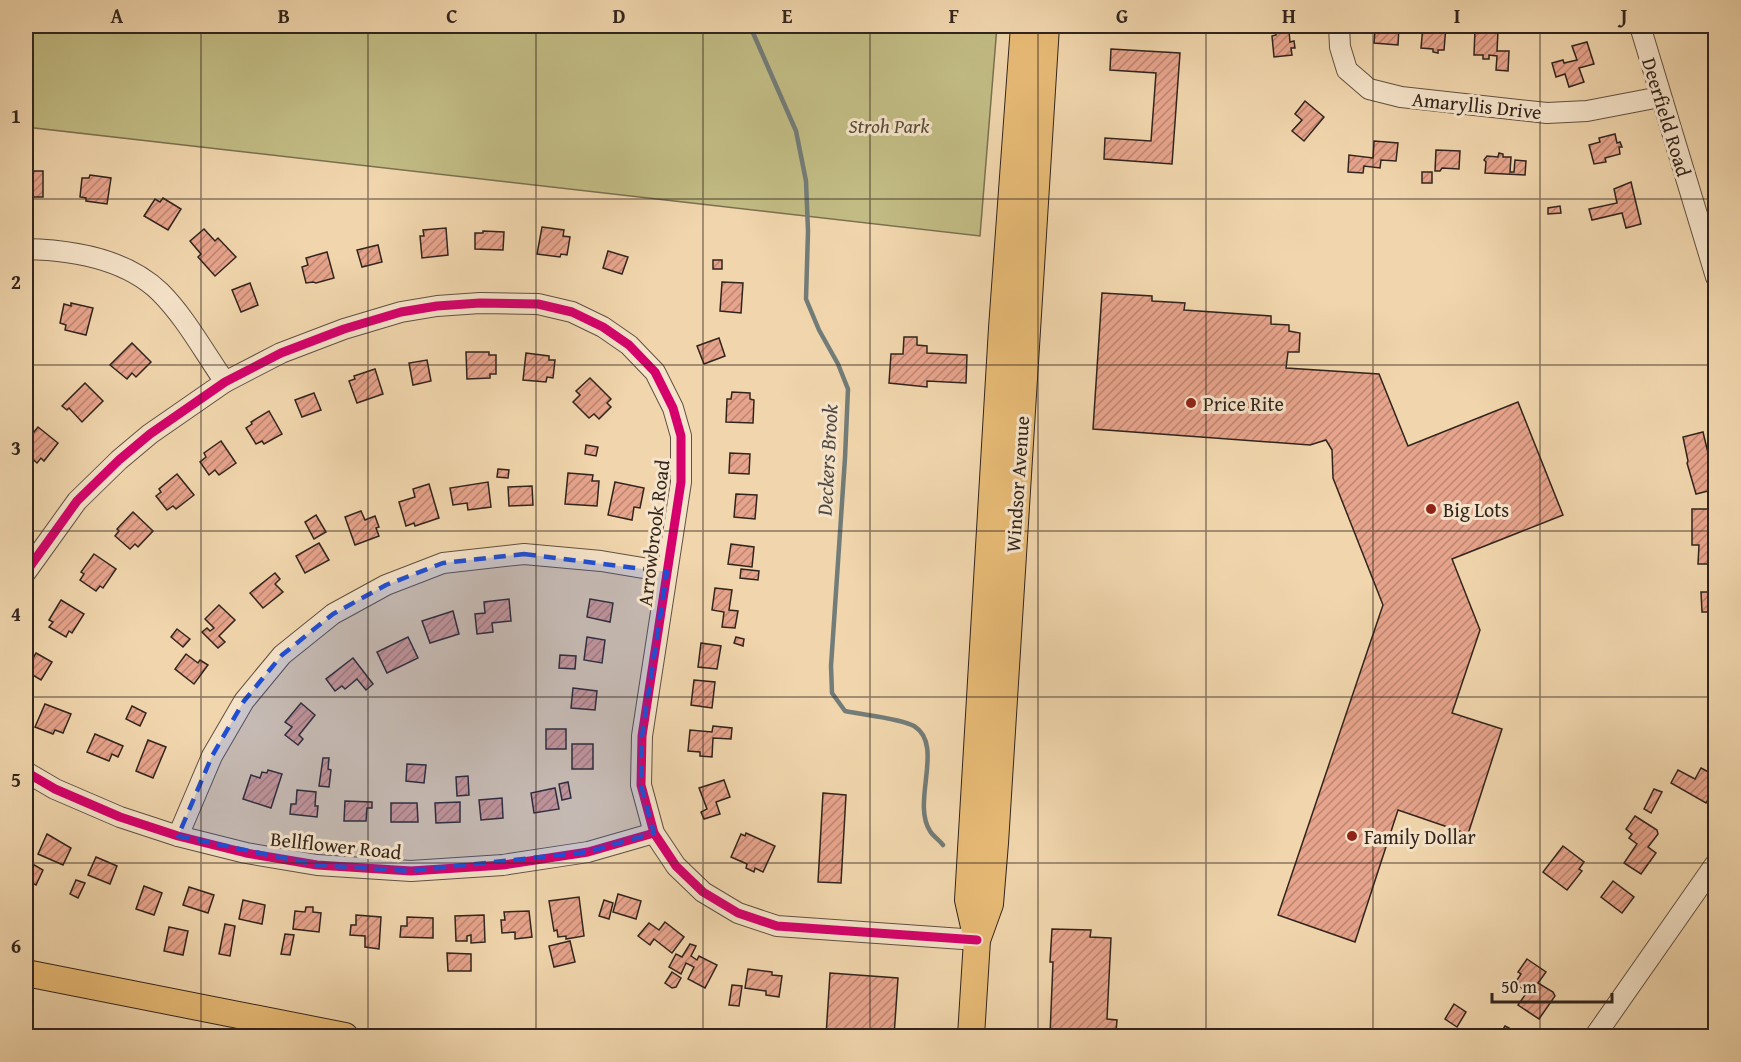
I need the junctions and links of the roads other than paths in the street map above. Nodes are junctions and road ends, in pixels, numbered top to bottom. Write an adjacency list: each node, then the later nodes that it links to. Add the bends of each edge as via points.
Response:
1 (1046, 26): 4 (main road, Windsor Avenue)
2 (1339, 26): 5 (street, Amaryllis Drive, via 1347,70 1369,89 1401,98 1547,113 1587,111)
3 (1640, 26): 5 (street, Deerfield Road)
4 (1030, 42): 15 (main road, Windsor Avenue, via 986,805 990,904)
5 (1660, 97): 7 (street, Deerfield Road)
6 (26, 249): 8 (street, via 105,261 158,290 180,315)
7 (1716, 277)
8 (225, 382): 9 (street, Arrowbrook Road, via 119,460 77,501); 10 (street, Arrowbrook Road, via 281,353 401,312 480,303 538,304 572,312 629,345 655,372 672,408 681,436 681,482)
9 (26, 572)
10 (667, 572): 12 (street, Arrowbrook Road, via 642,736 641,785); 13 (street, via 524,554 443,562 386,585 333,614 282,655 244,701 212,756)
11 (26, 772): 13 (street, Bellflower Road, via 120,817)
12 (654, 833): 13 (street, Bellflower Road, via 588,852 502,865 411,871 317,865); 15 (street, Arrowbrook Road, via 676,866 703,892 738,913 777,926)
13 (178, 836)
14 (1716, 863): 19 (street)
15 (977, 940): 18 (main road, Windsor Avenue)
16 (26, 973): 17 (main road)
17 (345, 1036)
18 (971, 1036)
19 (1596, 1036)

